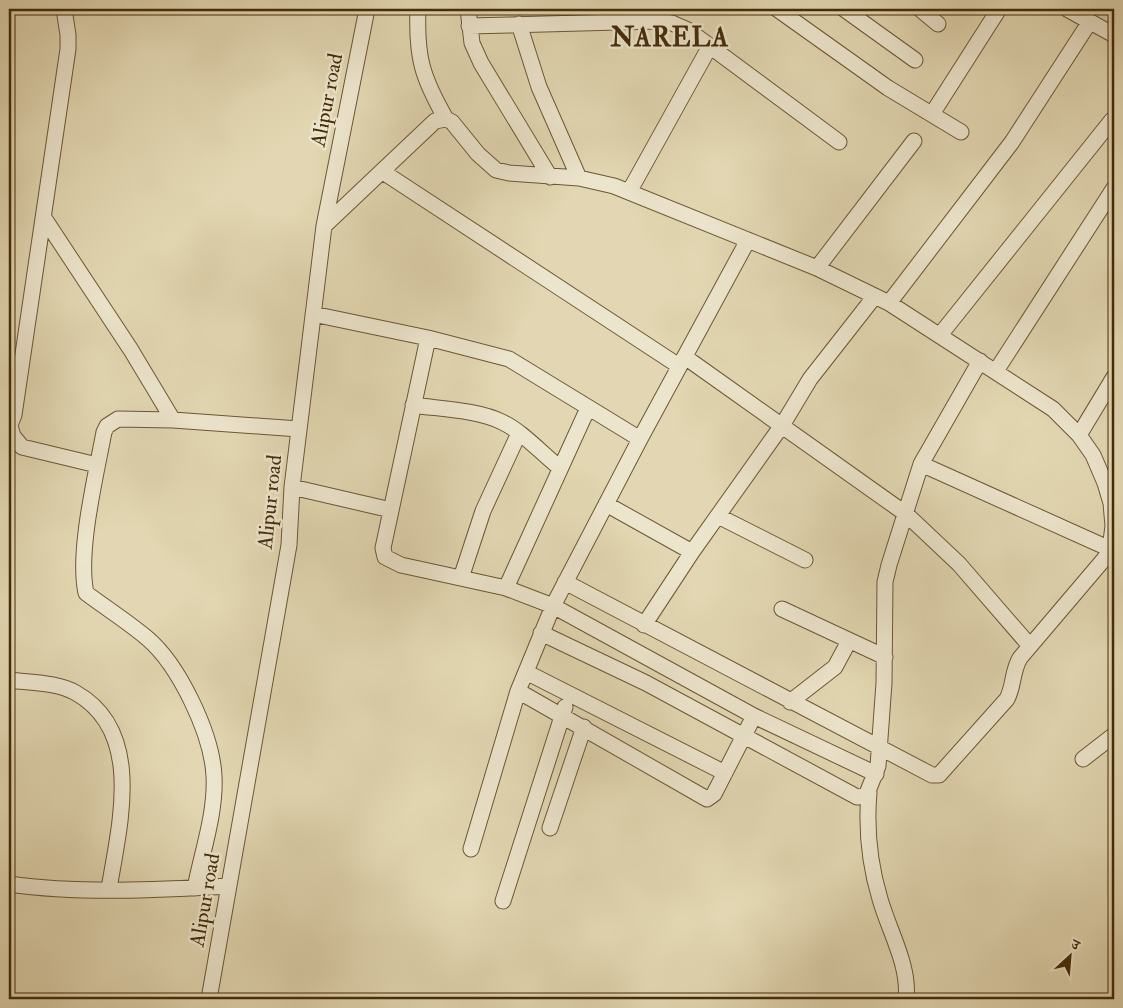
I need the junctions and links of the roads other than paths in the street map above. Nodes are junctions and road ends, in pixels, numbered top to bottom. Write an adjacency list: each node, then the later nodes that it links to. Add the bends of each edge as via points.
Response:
1 (64, 9): 30 (street, via 68,49)
2 (367, 9): 31 (street, Alipur road)
3 (418, 9): 20 (street, via 418,46 422,68 427,86)
4 (468, 9): 15 (street)
5 (569, 9): 11 (street)
6 (777, 9): 19 (street, via 888,88)
7 (844, 9): 18 (street)
8 (920, 9): 14 (street)
9 (999, 9): 19 (street)
10 (1067, 9): 12 (street)
11 (562, 23): 13 (street); 17 (street, via 672,23)
12 (1089, 23): 16 (street); 35 (street, via 1012,142)
13 (519, 24): 15 (street); 27 (street, via 539,87)
14 (938, 24)
15 (469, 26): 26 (street, via 481,64)
16 (1114, 35)
17 (710, 46): 24 (street); 29 (street)
18 (915, 60)
19 (932, 114): 22 (street)
20 (446, 118): 25 (street, via 435,121); 26 (street, via 496,170)
21 (1112, 120): 37 (street)
22 (961, 132)
23 (914, 141): 33 (street)
24 (839, 142)
25 (383, 172): 31 (street); 39 (street)
26 (550, 177): 27 (street)
27 (579, 178): 29 (street)
28 (1114, 188): 41 (street)
29 (629, 192): 32 (street)
30 (44, 218): 46 (street); 48 (street, via 14,415)
31 (324, 226): 36 (street, Alipur road)
32 (748, 240): 33 (street); 39 (street)
33 (817, 268): 34 (street)
34 (875, 296): 35 (street); 47 (street, via 810,379)
35 (889, 302): 37 (street)
36 (313, 314): 38 (street); 49 (street, Alipur road)
37 (940, 335): 40 (street)
38 (428, 338): 44 (street); 45 (street, via 509,359)
39 (682, 361): 47 (street); 52 (street)
40 (980, 361): 41 (street); 53 (street)
41 (996, 371): 51 (street, via 1054,409)
42 (1114, 377): 43 (street)
43 (1108, 400): 51 (street)
44 (413, 405): 50 (street, via 486,416); 58 (street)
45 (588, 408): 52 (street); 55 (street)
46 (173, 420): 49 (street); 54 (street, via 118,419 104,432)
47 (783, 424): 59 (street); 60 (street)
48 (9, 426): 54 (street, via 22,447)
49 (299, 429): 56 (street, Alipur road)
50 (519, 433): 55 (street); 64 (street, via 483,511)
51 (1079, 435): 61 (street, via 1105,482 1111,503)
52 (640, 439): 57 (street)
53 (921, 464): 59 (street); 61 (street)
54 (97, 465): 93 (street, via 82,575 86,593 148,639 162,654 191,700 211,752 213,799)
55 (560, 468): 66 (street)
56 (292, 487): 58 (street); 92 (street, Alipur road, via 289,545)
57 (606, 504): 62 (street); 65 (street)
58 (391, 510): 64 (street, via 383,548 385,557 400,565)
59 (906, 514): 72 (street, via 959,564); 73 (street, via 886,574)
60 (718, 516): 62 (street); 63 (street)
61 (1112, 543): 72 (street, via 1105,558)
62 (692, 552): 69 (street)
63 (805, 560)
64 (461, 578): 66 (street)
65 (565, 582): 67 (street); 69 (street)
66 (506, 588): 67 (street)
67 (553, 606): 70 (street); 80 (street)
68 (782, 610): 71 (street)
69 (644, 626): 78 (street)
70 (541, 633): 74 (street); 83 (street, via 646,683)
71 (849, 641): 73 (street); 78 (street, via 834,667)
72 (1030, 646): 84 (street, via 1016,666 1007,699 940,775 932,775)
73 (885, 657): 84 (street)
74 (526, 672): 76 (street); 77 (street)
75 (9, 680): 94 (street, via 75,692 94,705 116,738 121,765 121,811)
76 (518, 691): 79 (street); 90 (street)
77 (568, 694): 79 (street); 86 (street)
78 (790, 702): 84 (street)
79 (562, 715): 81 (street); 95 (street)
80 (754, 716): 83 (street); 87 (street)
81 (584, 727): 86 (street, via 707,799 712,797); 89 (street)
82 (1114, 735): 85 (street)
83 (744, 737): 86 (street); 88 (street, via 857,797 866,796)
84 (879, 746): 87 (street)
85 (1083, 760)
86 (724, 773)
87 (876, 774): 88 (street)
88 (869, 792): 97 (street, via 867,815 876,885 905,976)
89 (550, 828)
90 (471, 849)
91 (9, 884): 94 (street)
92 (228, 886): 93 (street); 96 (street, Alipur road)
93 (195, 888): 94 (street)
94 (109, 889)
95 (503, 901)
96 (209, 999)
97 (906, 999)

